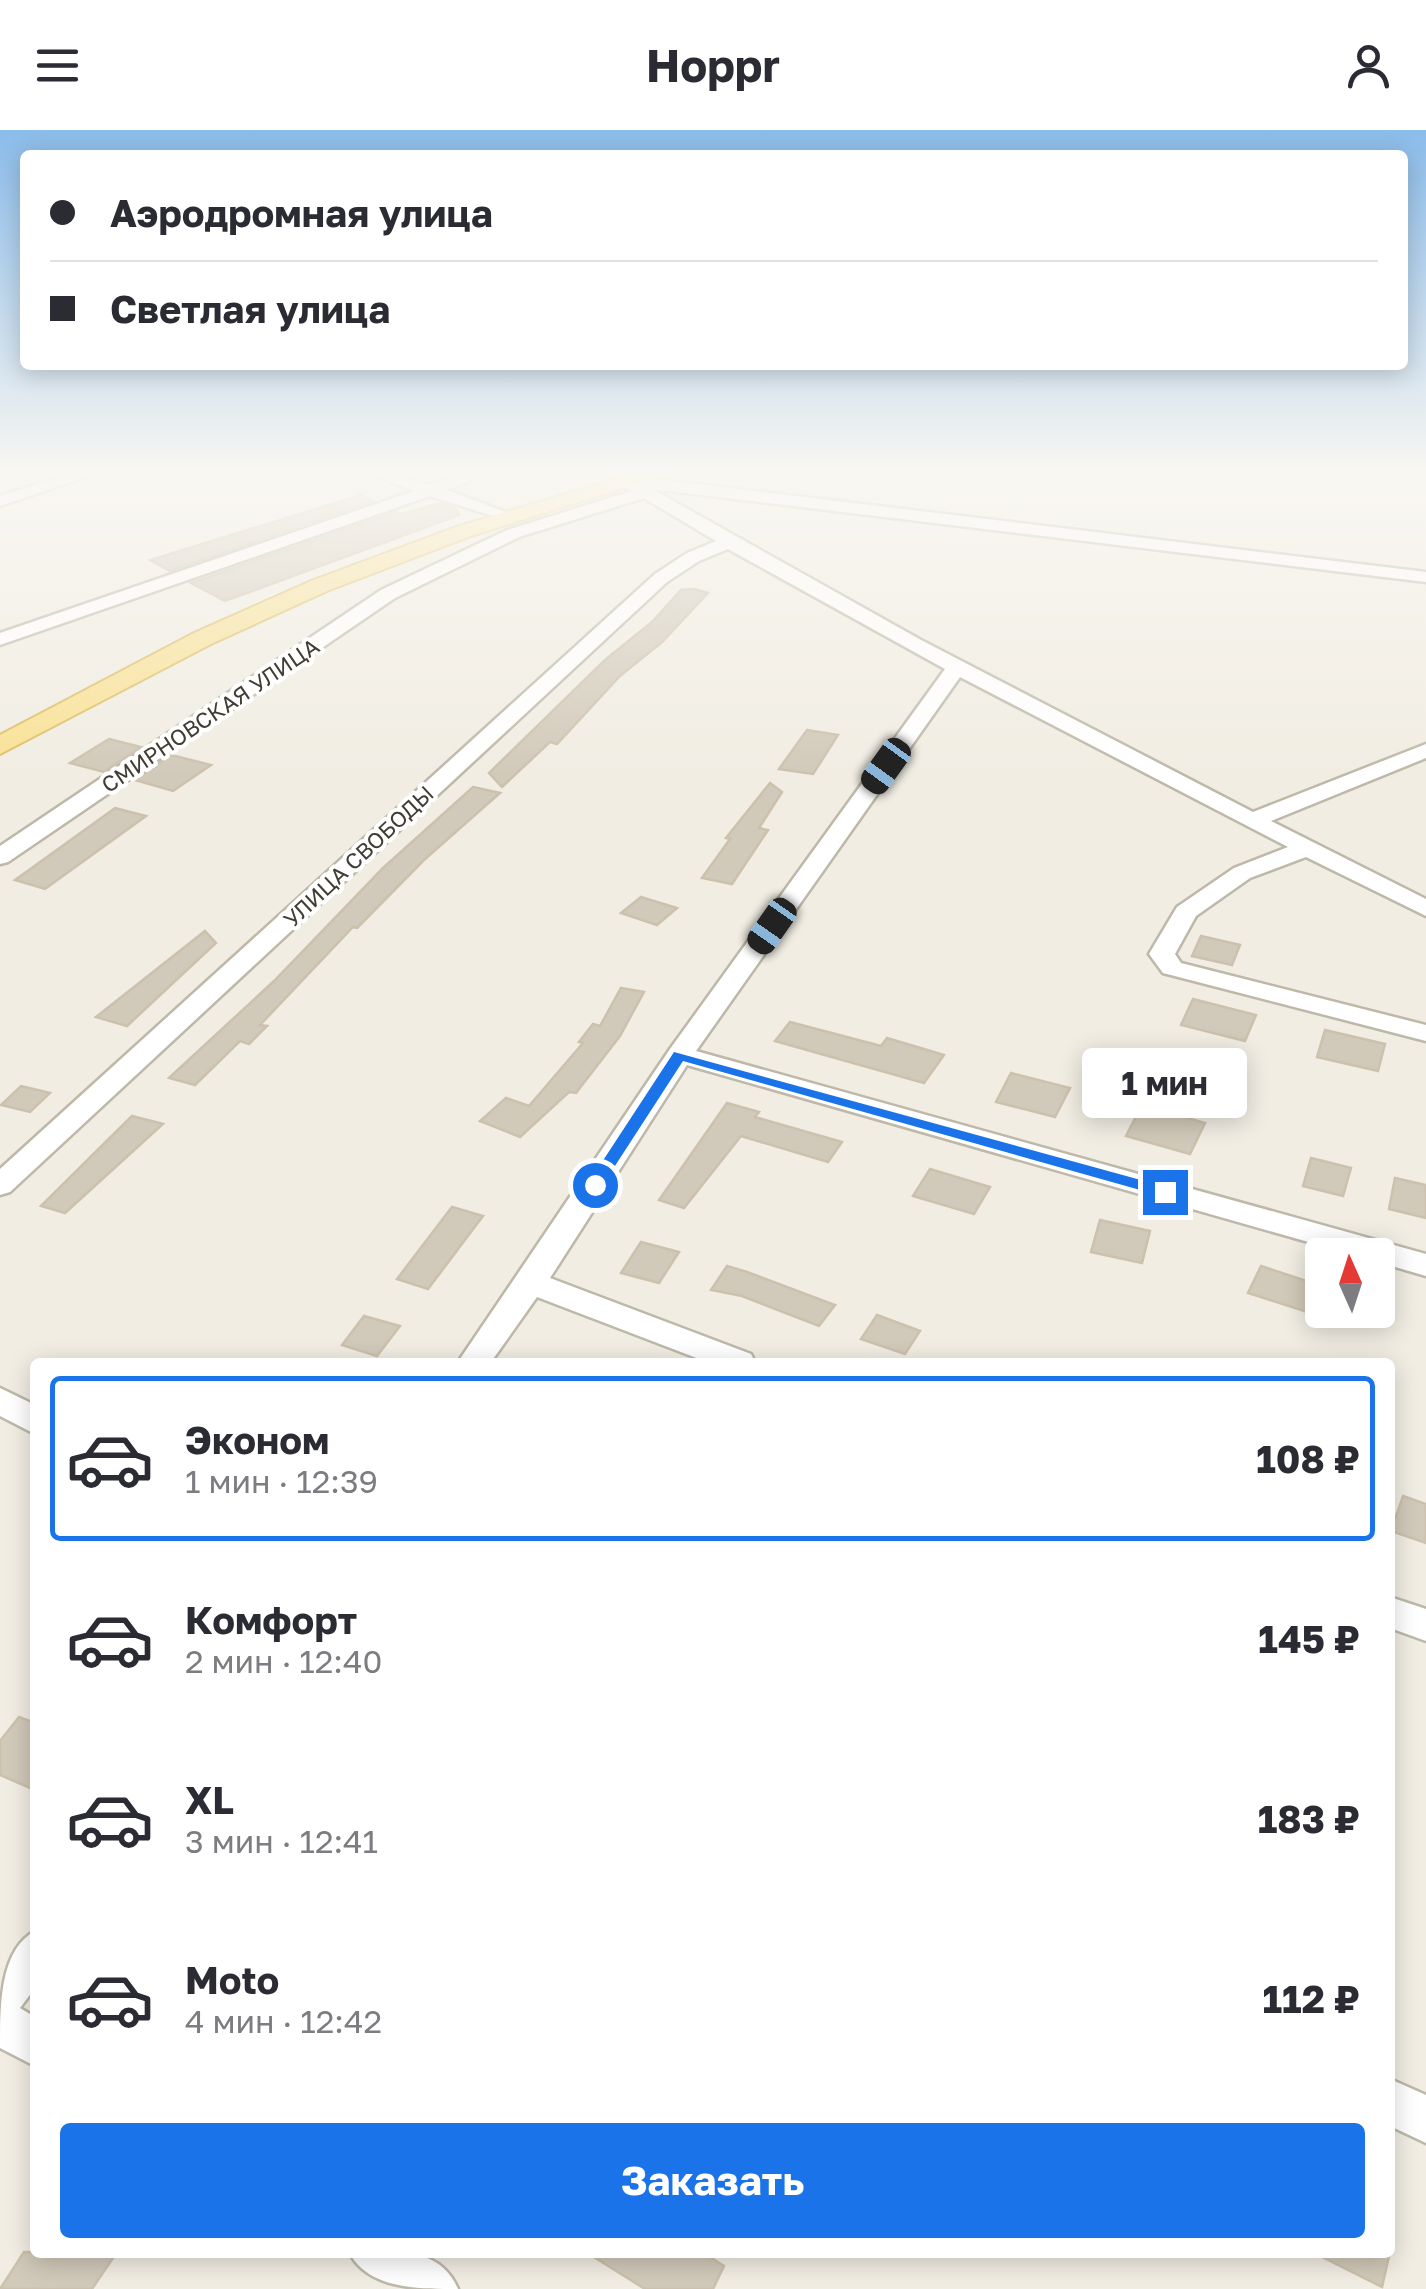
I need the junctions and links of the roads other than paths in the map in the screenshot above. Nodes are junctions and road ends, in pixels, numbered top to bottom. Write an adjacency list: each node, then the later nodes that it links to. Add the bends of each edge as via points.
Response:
1 (188, 574): 8 (street)
2 (349, 574): 10 (main road)
3 (424, 574): 14 (street, СМИРНОВСКАЯ УЛИЦА)
4 (668, 574): 18 (street, УЛИЦА СВОБОДЫ)
5 (784, 574): 9 (street)
6 (1398, 574): 7 (street)
7 (1426, 577)
8 (0, 639)
9 (956, 670): 12 (street); 17 (street)
10 (0, 746)
11 (1426, 750): 12 (street)
12 (1253, 820): 13 (street)
13 (1308, 848): 15 (street); 16 (street, via 1242,873 1186,912 1162,954 1172,968)
14 (0, 857)
15 (1426, 909)
16 (1426, 1034)
17 (680, 1055): 19 (street); 20 (street)
18 (0, 1185)
19 (1426, 1265)
20 (531, 1283): 21 (street); 22 (street)
21 (477, 1358)
22 (728, 1358)
23 (0, 1400): 24 (street)
24 (30, 1418)
25 (1395, 1614): 26 (street)
26 (1426, 1626)
27 (30, 1959): 28 (street)
28 (0, 1998)
29 (0, 2022): 30 (street)
30 (30, 2040)
31 (1395, 2104): 32 (street)
32 (1426, 2119)
33 (384, 2258): 34 (street)
34 (433, 2289)

